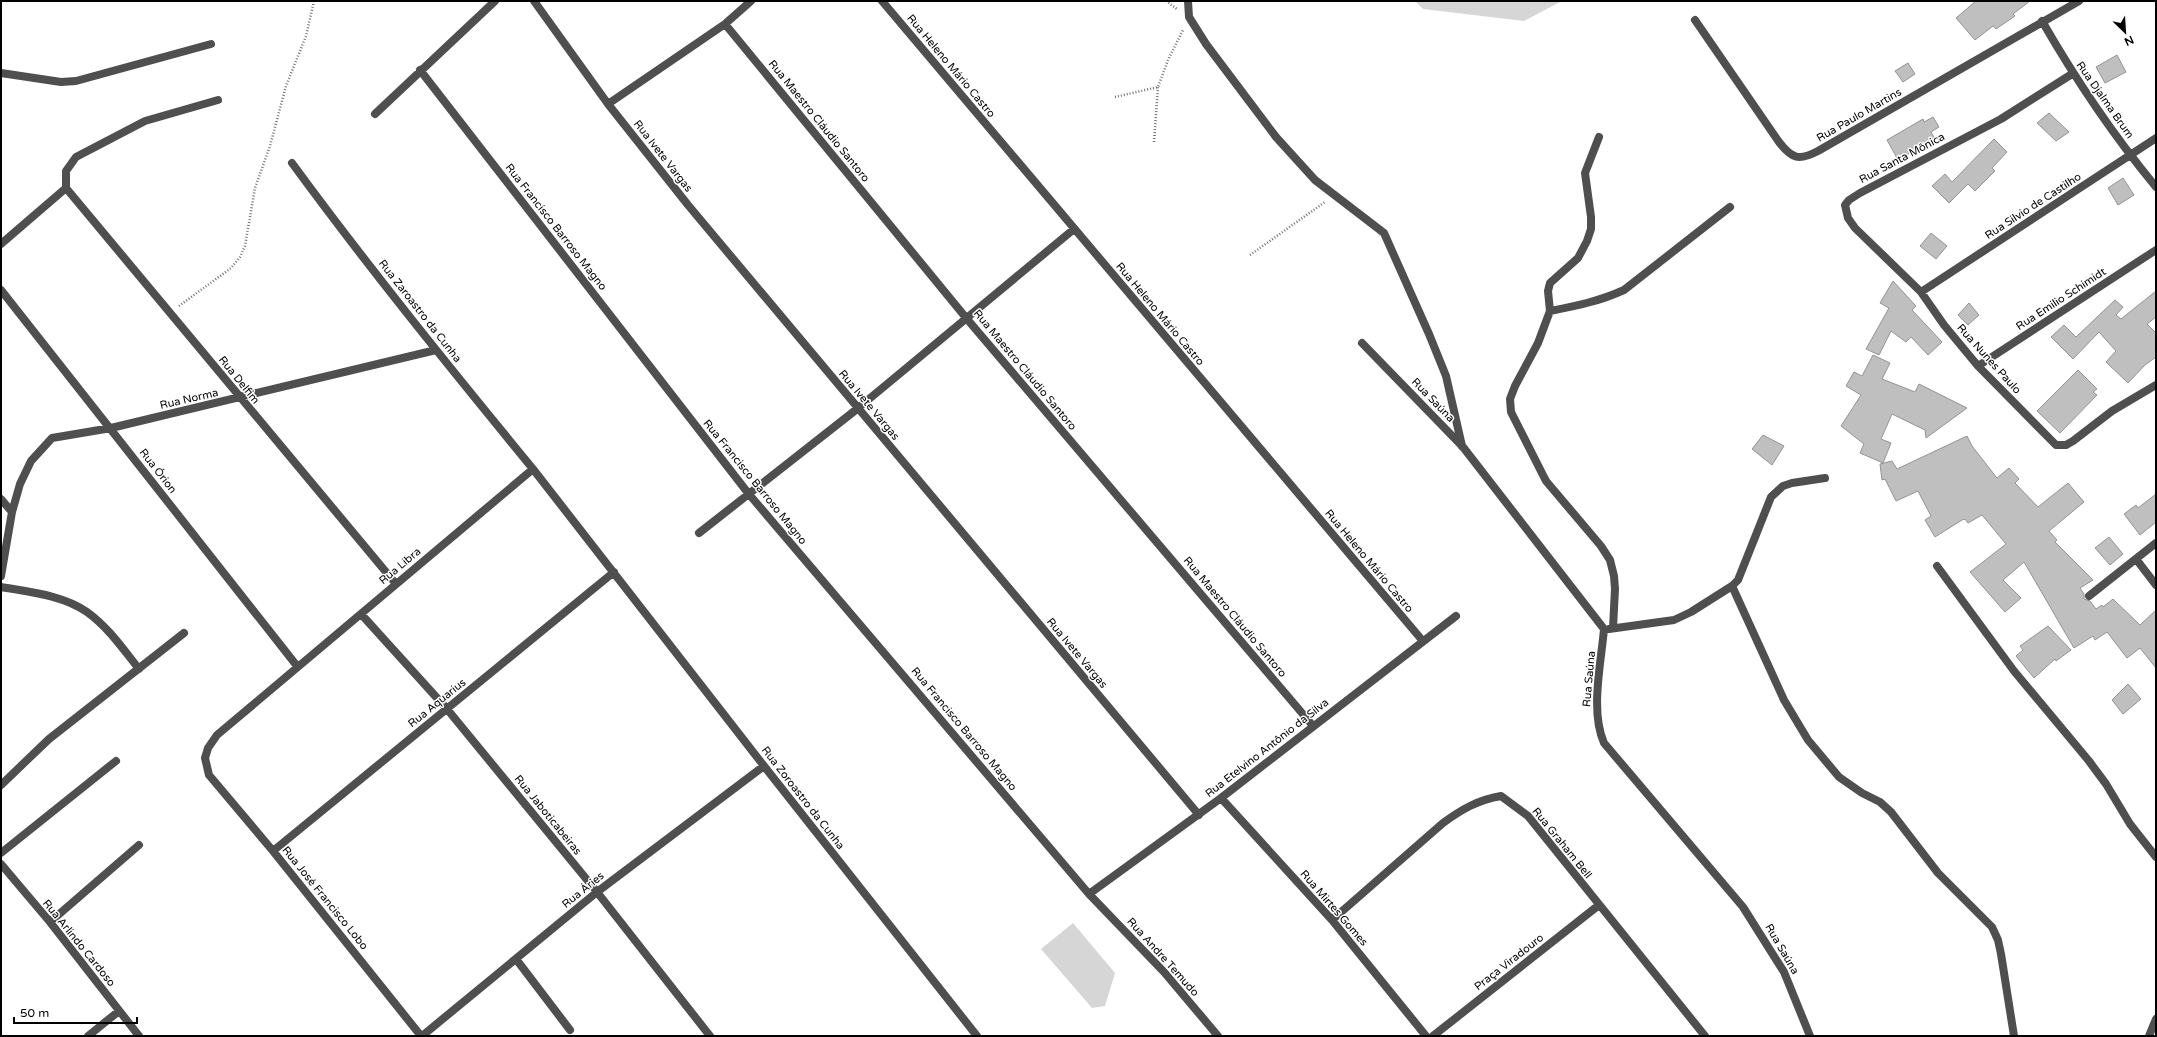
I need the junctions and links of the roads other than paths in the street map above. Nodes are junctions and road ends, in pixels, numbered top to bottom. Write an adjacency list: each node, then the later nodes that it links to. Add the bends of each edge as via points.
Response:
1 (495, 1): 11 (street)
2 (534, 1): 15 (street, Rua Ivete Vargas)
3 (751, 1): 9 (street)
4 (882, 1): 24 (street, Rua Heleno Mário Castro)
5 (1188, 1): 38 (street, via 1189,17 1210,50 1276,137 1315,180 1384,233 1446,376)
6 (2079, 1): 8 (street, Rua Paulo Martins)
7 (1695, 20): 8 (street, Rua Paulo Martins, via 1779,142 1788,153 1800,157 1818,151)
8 (2042, 21): 13 (street, Rua Djalma Brum)
9 (725, 24): 15 (street); 30 (street, Rua Maestro Cláudio Santoro)
10 (212, 44): 12 (street, via 76,81 61,82)
11 (420, 70): 16 (street); 41 (street, Rua Francisco Barroso Magno)
12 (1, 72)
13 (2072, 74): 19 (street, Rua Djalma Brum); 28 (street, Rua Santa Mônica, via 2001,119 1860,193 1845,205 1848,218 1855,228)
14 (218, 100): 22 (street, via 145,121 76,157 66,171)
15 (608, 104): 36 (street, Rua Ivete Vargas)
16 (375, 114)
17 (1599, 137): 29 (street, via 1585,173 1591,217 1588,242 1578,258 1550,283)
18 (2156, 138): 19 (street, Rua Silvio de Castilho)
19 (2130, 156): 21 (street, Rua Djalma Brum); 28 (street, Rua Silvio de Castilho)
20 (292, 163): 32 (street, Rua Zaroastro da Cunha)
21 (2156, 187)
22 (66, 188): 25 (street); 35 (street, Rua Delfim)
23 (1730, 207): 29 (street, via 1624,290 1593,302)
24 (1074, 229): 30 (street); 59 (street, Rua Heleno Mário Castro)
25 (1, 244)
26 (2156, 250): 33 (street, Rua Emilio Schimidt)
27 (1, 290): 37 (street, Rua Órion)
28 (1921, 292): 33 (street, Rua Nunes Paulo)
29 (1550, 311): 57 (street, via 1538,342 1515,386 1510,399 1511,412 1549,486 1610,560 1615,589)
30 (967, 319): 36 (street); 63 (street, Rua Maestro Cláudio Santoro)
31 (1362, 343): 38 (street, Rua Saúna)
32 (436, 350): 35 (street, Rua Norma); 39 (street, Rua Zaroastro da Cunha)
33 (1978, 366): 34 (street, Rua Nunes Paulo, via 2056,445 2073,441 2112,411)
34 (2156, 385)
35 (240, 398): 37 (street, Rua Norma); 50 (street, Rua Delfim)
36 (857, 409): 41 (street); 69 (street, Rua Ivete Vargas)
37 (111, 428): 43 (street, Rua Norma, via 52,438 31,461 20,484); 60 (street, Rua Órion)
38 (1463, 447): 57 (street, Rua Saúna)
39 (533, 469): 48 (street); 50 (street, Rua Libra)
40 (1825, 478): 52 (street, via 1783,486 1771,497 1738,580)
41 (748, 493): 44 (street); 76 (street, Rua Francisco Barroso Magno)
42 (1, 499): 43 (street)
43 (12, 512): 49 (street, Rua Norma)
44 (699, 533)
45 (2156, 543): 46 (street)
46 (2136, 559): 51 (street); 54 (street)
47 (1937, 566): 73 (street, via 2018,677 2089,760 2130,824)
48 (614, 572): 62 (street, Rua Aquarius); 65 (street, Rua Zoroastro da Cunha)
49 (1, 576)
50 (396, 584): 55 (street, Rua Libra)
51 (2156, 585)
52 (1732, 586): 57 (street, via 1674,620); 94 (street, via 1784,700 1808,740 1839,777 1880,802 1891,812 1938,873 1992,927 2001,954)
53 (1, 587): 61 (street, via 49,596 86,611 104,626)
54 (2089, 596)
55 (361, 614): 60 (street, Rua Libra); 62 (street, Rua Jaboticabeiras)
56 (1456, 616): 59 (street, Rua Etelvino Antônio da Silva)
57 (1608, 629): 84 (street, Rua Saúna, via 1597,715 1599,732 1604,743 1743,907 1784,972)
58 (184, 633): 61 (street)
59 (1422, 640): 63 (street, Rua Etelvino Antônio da Silva)
60 (297, 666): 66 (street, Rua Libra, via 217,735 205,758)
61 (139, 669): 67 (street, via 49,739)
62 (447, 709): 71 (street, Rua Aquarius); 75 (street, Rua Jaboticabeiras)
63 (1313, 726): 68 (street, Rua Etelvino Antônio da Silva)
64 (116, 761): 72 (street)
65 (764, 766): 75 (street, Rua Áries); 89 (street, Rua Zoroastro da Cunha)
66 (209, 776): 71 (street, Rua José Francisco Lobo)
67 (1, 785)
68 (1221, 798): 69 (street, Rua Etelvino Antônio da Silva); 78 (street, Rua Mirtes Gomes)
69 (1199, 815): 76 (street, Rua Etelvino Antônio da Silva)
70 (139, 845): 79 (street)
71 (273, 851): 87 (street, Rua José Francisco Lobo)
72 (1, 853)
73 (2156, 856)
74 (1, 864): 79 (street, Rua Arlindo Cardoso)
75 (597, 892): 80 (street, Rua Áries); 88 (street, Rua Jaboticabeiras)
76 (1089, 894): 90 (street, Rua Andre Temudo, via 1164,972)
77 (1599, 905): 78 (street, Rua Graham Bell, via 1528,816 1501,796 1472,803 1453,815); 92 (street, Praça Viradouro); 93 (street, Rua Graham Bell)
78 (1332, 920): 91 (street, Rua Mirtes Gomes)
79 (50, 922): 81 (street, Rua Arlindo Cardoso)
80 (516, 959): 83 (street); 87 (street, Rua Áries)
81 (120, 1011): 85 (street); 86 (street, Rua Arlindo Cardoso)
82 (2156, 1019): 95 (street)
83 (570, 1030)
84 (1809, 1035)
85 (88, 1036)
86 (139, 1036)
87 (422, 1036)
88 (710, 1036)
89 (977, 1036)
90 (1218, 1036)
91 (1426, 1036)
92 (1433, 1036)
93 (1705, 1036)
94 (2014, 1036)
95 (2149, 1036)

